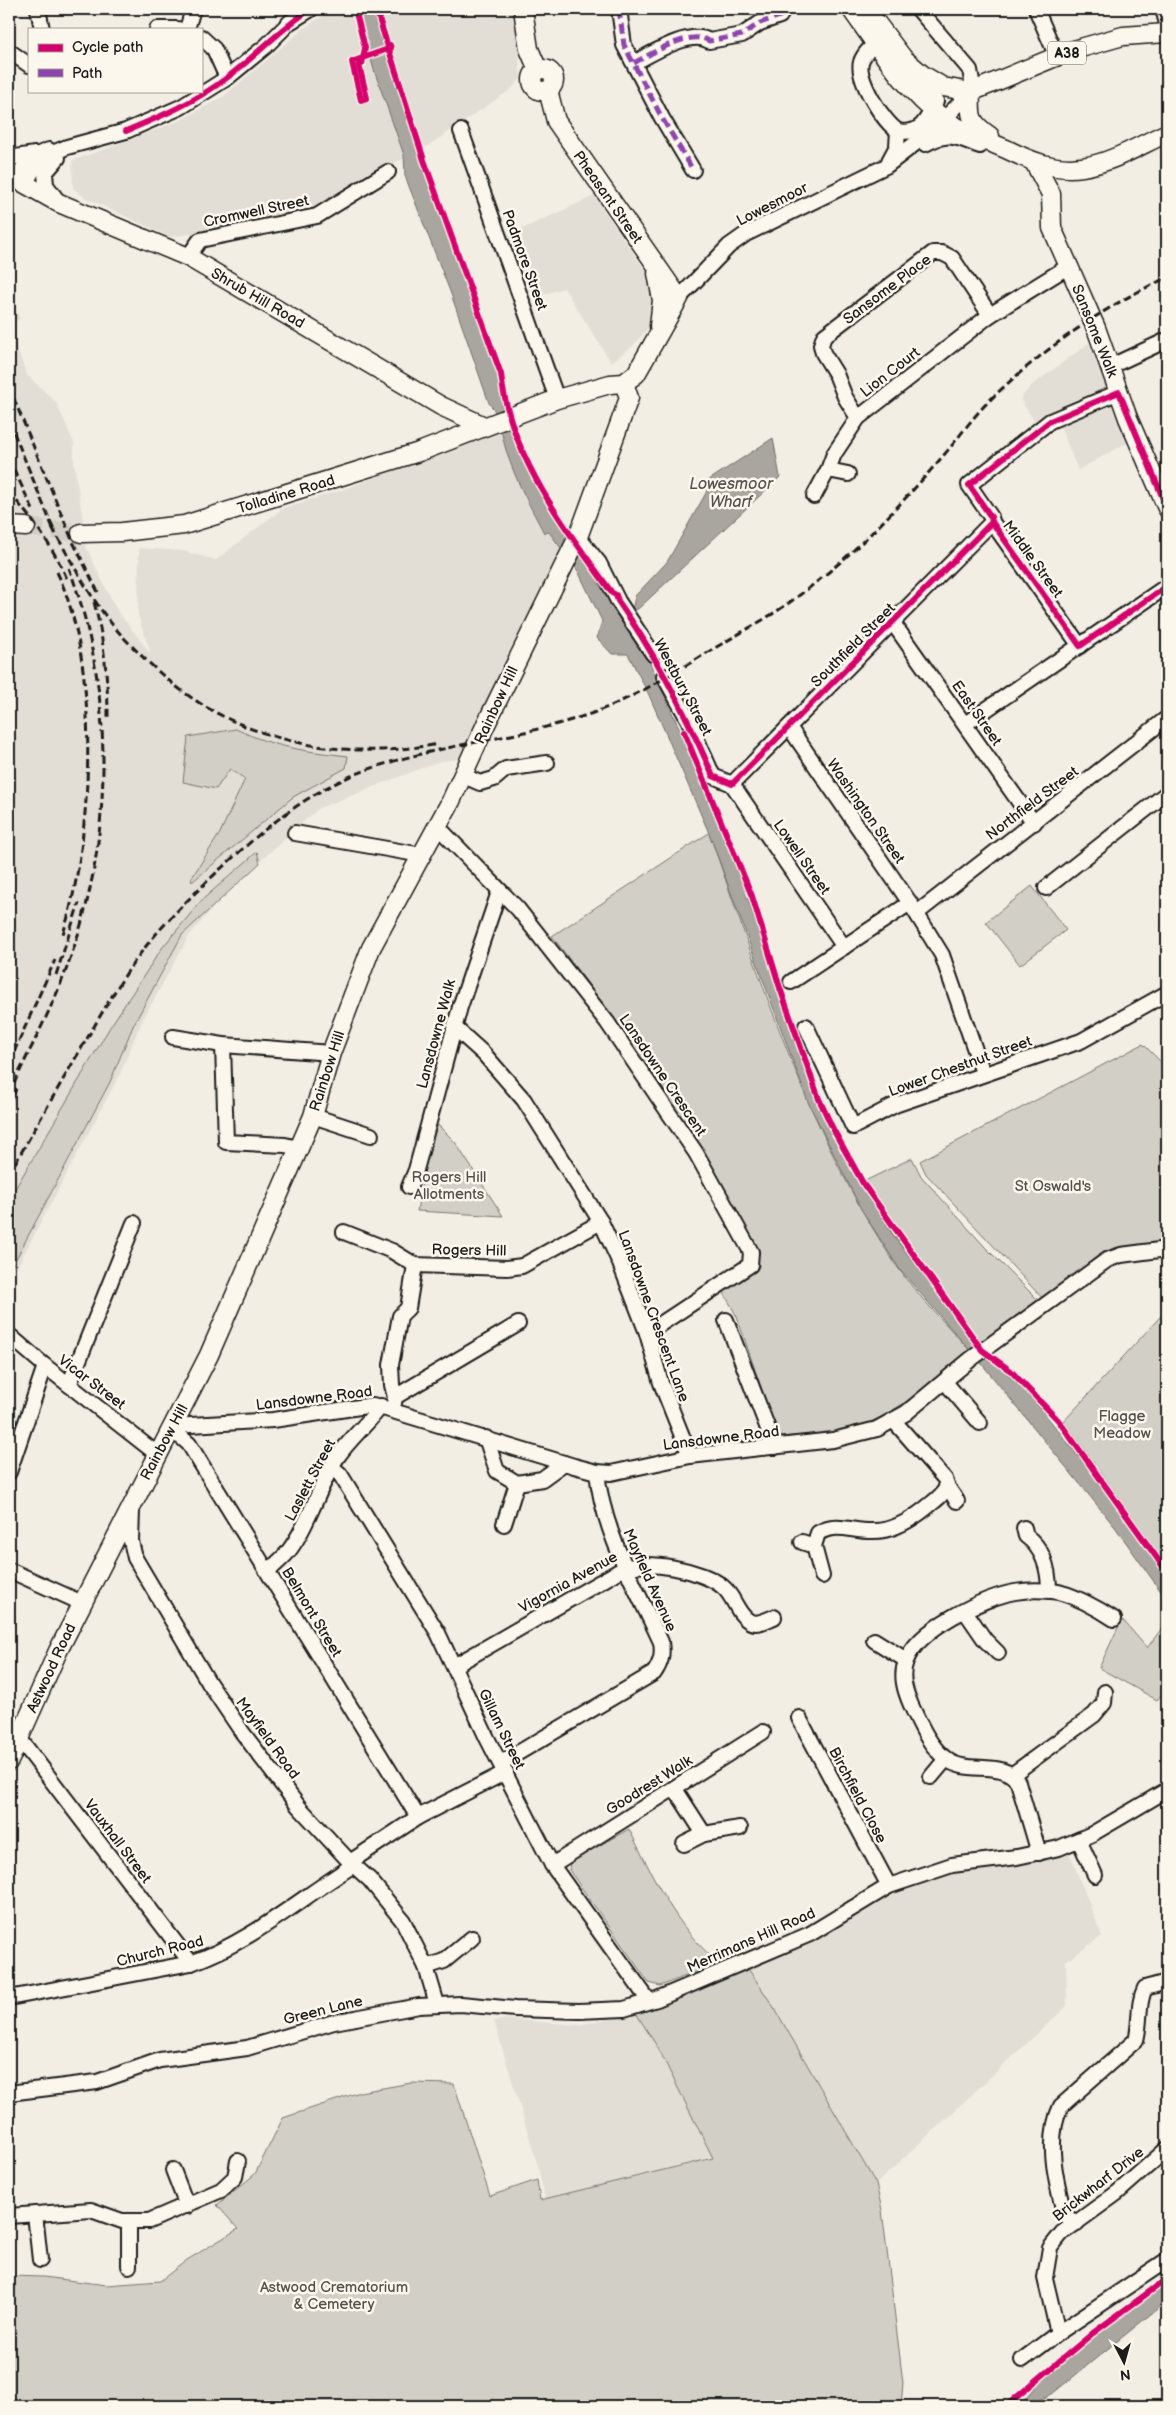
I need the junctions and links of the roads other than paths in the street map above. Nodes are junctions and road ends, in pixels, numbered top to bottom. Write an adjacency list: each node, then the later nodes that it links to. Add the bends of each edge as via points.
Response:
1 (38, 9): 13 (street)
2 (193, 9): 14 (street)
3 (311, 9): 23 (street, via 290,22)
4 (522, 9): 40 (main road, Pheasant Street, via 529,48 538,70 533,76 533,84 540,91 548,90 556,121)
5 (619, 9): 21 (street, via 624,45)
6 (782, 9): 21 (street, via 780,16 742,34 709,41 704,38 673,42)
7 (851, 9): 17 (main road)
8 (866, 9): 20 (main road)
9 (918, 9): 24 (street, via 970,70)
10 (1036, 9): 19 (street)
11 (1163, 9): 12 (street)
12 (1167, 24)
13 (42, 28)
14 (187, 28)
15 (1167, 33): 19 (main road, A38, via 1123,36)
16 (202, 38): 23 (street, via 214,49)
17 (875, 43): 25 (main road); 27 (street, via 861,62 860,72 873,100 890,126)
18 (9, 51): 22 (street)
19 (1057, 57): 24 (main road, A38)
20 (903, 58): 24 (main road, via 932,82); 25 (street, via 936,98)
21 (634, 63): 35 (street)
22 (28, 64)
23 (227, 78): 29 (street, via 181,108)
24 (972, 92): 25 (street); 33 (main road, via 970,112 978,128)
25 (938, 114): 27 (street, via 917,130); 33 (main road); 34 (street, Lowesmoor)
26 (461, 131): 49 (street, Padmore Street)
27 (898, 131): 34 (street, via 897,146)
28 (1167, 133): 33 (main road, via 1084,167 1058,168)
29 (102, 138): 30 (street); 38 (street, via 56,158 48,167 46,185)
30 (67, 147): 31 (street); 37 (street, via 48,155 33,170)
31 (37, 154): 32 (street); 37 (street, via 24,163)
32 (9, 158)
33 (1028, 159): 34 (street, Lowesmoor, via 952,136 939,136); 41 (main road, via 1050,194 1052,228)
34 (890, 163): 42 (street, Lowesmoor, via 746,234 729,246)
35 (693, 170)
36 (388, 172): 39 (street, Cromwell Street, via 317,216 200,240)
37 (16, 180): 38 (main road, Shrub Hill Road)
38 (59, 203): 39 (main road, Shrub Hill Road)
39 (188, 257): 51 (main road, Shrub Hill Road, via 441,406)
40 (656, 265): 42 (main road, Pheasant Street); 44 (main road, via 662,300)
41 (1069, 266): 43 (street); 46 (main road, Sansome Walk, via 1096,328)
42 (679, 298): 44 (main road)
43 (990, 315): 50 (street, Lion Court); 50 (street, Sansome Place, via 952,258 942,252 933,253 824,336 823,353)
44 (656, 339): 47 (main road, via 636,374)
45 (1167, 340): 46 (street)
46 (1108, 367): 48 (main road, Sansome Walk)
47 (624, 382): 49 (main road, Tolladine Road); 58 (main road, Rainbow Hill, via 629,398)
48 (1119, 392): 55 (main road, Sansome Walk); 56 (street, Middle Street, via 1050,421 969,485)
49 (557, 399): 51 (main road, Tolladine Road)
50 (858, 418): 52 (street, Lion Court, via 834,454)
51 (488, 425): 57 (main road, Tolladine Road, via 410,454 177,527)
52 (828, 470): 53 (street); 54 (street, Lion Court)
53 (848, 474)
54 (814, 496)
55 (1167, 508)
56 (992, 522): 60 (street, Southfield Street); 61 (street, Middle Street)
57 (81, 533)
58 (576, 539): 62 (street, Westbury Street, via 599,563 618,601); 68 (main road, Rainbow Hill)
59 (1167, 586): 61 (street)
60 (893, 623): 65 (street, East Street); 66 (street, Southfield Street)
61 (1080, 646): 65 (street)
62 (654, 654)
63 (664, 676): 69 (street, Westbury Street, via 688,719 712,776)
64 (1167, 718): 71 (street, Northfield Street)
65 (965, 724): 71 (street, East Street)
66 (789, 727): 69 (street, Southfield Street); 77 (street, Washington Street)
67 (547, 763): 68 (street, via 506,769 494,779 480,783)
68 (464, 776): 72 (main road, Rainbow Hill)
69 (732, 784): 78 (street, Lowell Street)
70 (1167, 793): 75 (street)
71 (1034, 822): 77 (street, Northfield Street)
72 (438, 827): 74 (main road, Rainbow Hill); 76 (street, Lansdowne Crescent)
73 (295, 833): 74 (street)
74 (422, 855): 85 (main road, Rainbow Hill, via 370,948)
75 (1046, 888)
76 (499, 892): 82 (street, Lansdowne Walk, via 478,946); 98 (street, Lansdowne Crescent, via 518,910 608,1022 696,1153 751,1252 750,1265)
77 (913, 908): 78 (street, Northfield Street); 86 (street, Washington Street, via 942,955)
78 (844, 947): 79 (street, Northfield Street)
79 (791, 982)
80 (1167, 993): 86 (street, Lower Chestnut Street, via 1081,1041)
81 (806, 1026): 86 (street, Lower Chestnut Street, via 853,1127 895,1105)
82 (454, 1027): 90 (street, Lansdowne Walk); 91 (street, Lansdowne Crescent Lane, via 484,1054 524,1100)
83 (173, 1037): 84 (street)
84 (223, 1045): 85 (street); 89 (street, via 226,1142 285,1144)
85 (331, 1053): 87 (main road, Rainbow Hill)
86 (983, 1073)
87 (313, 1116): 88 (street); 89 (main road, Rainbow Hill)
88 (371, 1135)
89 (298, 1148): 106 (main road, Rainbow Hill, via 209,1356)
90 (409, 1187)
91 (601, 1222): 95 (street, Rogers Hill, via 522,1266); 98 (street, Lansdowne Crescent Lane)
92 (134, 1223): 102 (street)
93 (344, 1232): 95 (street, via 392,1251)
94 (1167, 1249): 101 (street, Lansdowne Road, via 1107,1260 971,1359)
95 (415, 1265): 103 (street, via 408,1308 400,1316 391,1365)
96 (726, 1320): 108 (street)
97 (518, 1324): 103 (street)
98 (647, 1333): 110 (street, Lansdowne Crescent Lane, via 661,1383)
99 (9, 1335): 100 (street, Vicar Street)
100 (45, 1366): 102 (street, Vicar Street); 113 (street)
101 (945, 1382): 104 (street, Lansdowne Road); 105 (street)
102 (69, 1385): 109 (street, Vicar Street)
103 (390, 1404): 106 (street, Lansdowne Road, via 361,1405 273,1420); 107 (street, Lansdowne Road); 112 (street, Laslett Street, via 348,1442)
104 (894, 1421): 108 (street, Lansdowne Road, via 862,1434); 116 (street, via 945,1479)
105 (980, 1422)
106 (172, 1429): 109 (main road, Rainbow Hill); 123 (street, Belmont Street, via 189,1444)
107 (486, 1438): 111 (street, Lansdowne Road); 115 (street, via 497,1471)
108 (775, 1447): 110 (street, Lansdowne Road)
109 (158, 1454): 118 (main road, Rainbow Hill)
110 (690, 1456): 114 (street, Lansdowne Road, via 611,1473)
111 (564, 1463): 114 (street, Lansdowne Road); 115 (street, via 542,1480)
112 (332, 1467): 123 (street, Laslett Street, via 300,1534 287,1553); 133 (street, Gillam Street, via 340,1474 395,1560)
113 (9, 1472)
114 (597, 1472): 121 (street, Mayfield Avenue, via 600,1500)
115 (517, 1483): 119 (street)
116 (947, 1486): 117 (street); 124 (street, via 921,1512 895,1527 872,1532 828,1528 818,1533 808,1544)
117 (957, 1501)
118 (132, 1505): 126 (main road, Rainbow Hill); 151 (street, Mayfield Road, via 131,1540 135,1558 209,1684 299,1807)
119 (504, 1524)
120 (1024, 1528): 125 (street, via 1026,1536 1042,1555 1049,1579)
121 (626, 1567): 128 (street, Vigornia Avenue, via 642,1564 700,1574 724,1587 749,1621 757,1623); 133 (street, Vigornia Avenue); 140 (street, Mayfield Avenue, via 661,1642 660,1664 654,1673)
122 (9, 1570): 126 (street)
123 (268, 1571): 145 (street, Belmont Street)
124 (822, 1576)
125 (1048, 1591): 127 (street, via 1015,1591); 129 (street, via 1098,1609)
126 (82, 1603): 137 (main road, Astwood Road)
127 (964, 1611): 131 (street); 132 (street, via 914,1647)
128 (774, 1617)
129 (1114, 1619)
130 (874, 1640): 132 (street)
131 (998, 1653)
132 (906, 1660): 138 (street, via 904,1687 910,1703 930,1742)
133 (454, 1666): 140 (street, Gillam Street)
134 (1106, 1692): 141 (street, via 1104,1703 1094,1716)
135 (799, 1718): 154 (street, Birchfield Close)
136 (763, 1732): 143 (street, Goodrest Walk)
137 (19, 1738): 139 (main road, Astwood Road); 156 (street, Vauxhall Street)
138 (946, 1759): 141 (street, via 964,1766); 142 (street)
139 (9, 1761)
140 (504, 1768): 145 (street, Mayfield Avenue); 152 (street, Gillam Street)
141 (1013, 1774): 150 (street)
142 (931, 1777)
143 (674, 1789): 147 (street); 152 (street, Goodrest Walk)
144 (1167, 1790): 148 (street, Merrimans Hill Road)
145 (418, 1817): 151 (street, Church Road)
146 (740, 1828): 147 (street)
147 (704, 1834): 149 (street)
148 (1079, 1840): 150 (street, Merrimans Hill Road); 153 (street)
149 (684, 1844)
150 (1038, 1853): 154 (street, Merrimans Hill Road, via 952,1865)
151 (350, 1862): 156 (street, Church Road, via 349,1868 246,1936); 157 (street, Mayfield Road, via 370,1880 403,1921)
152 (552, 1865): 160 (street, Gillam Street)
153 (1095, 1875)
154 (889, 1886): 160 (street, Merrimans Hill Road, via 810,1934)
155 (472, 1938): 157 (street, via 444,1961)
156 (191, 1963): 159 (street, Church Road)
157 (426, 1967): 161 (street, Mayfield Road)
158 (1167, 1982): 170 (street, via 1145,1988 1140,1998 1136,2040 1061,2106 1055,2119 1057,2186 1065,2216)
159 (9, 1998)
160 (649, 2001): 161 (street, Green Lane, via 624,2009 579,2011)
161 (437, 2004): 162 (street, Green Lane, via 334,2022 247,2048 160,2060 91,2083)
162 (9, 2093)
163 (1167, 2149): 170 (street, Brickwharf Drive, via 1117,2193)
164 (238, 2161): 166 (street, via 237,2172 229,2184)
165 (173, 2170): 166 (street)
166 (187, 2206): 169 (street, via 149,2221)
167 (35, 2214): 168 (street); 169 (street, via 91,2210); 171 (street)
168 (9, 2216)
169 (129, 2222): 173 (street)
170 (1076, 2223): 174 (street, Brickwharf Drive, via 1050,2248 1046,2264 1046,2285)
171 (40, 2260)
172 (1167, 2260): 174 (street)
173 (129, 2266)
174 (1058, 2333): 175 (street)
175 (1022, 2360)

